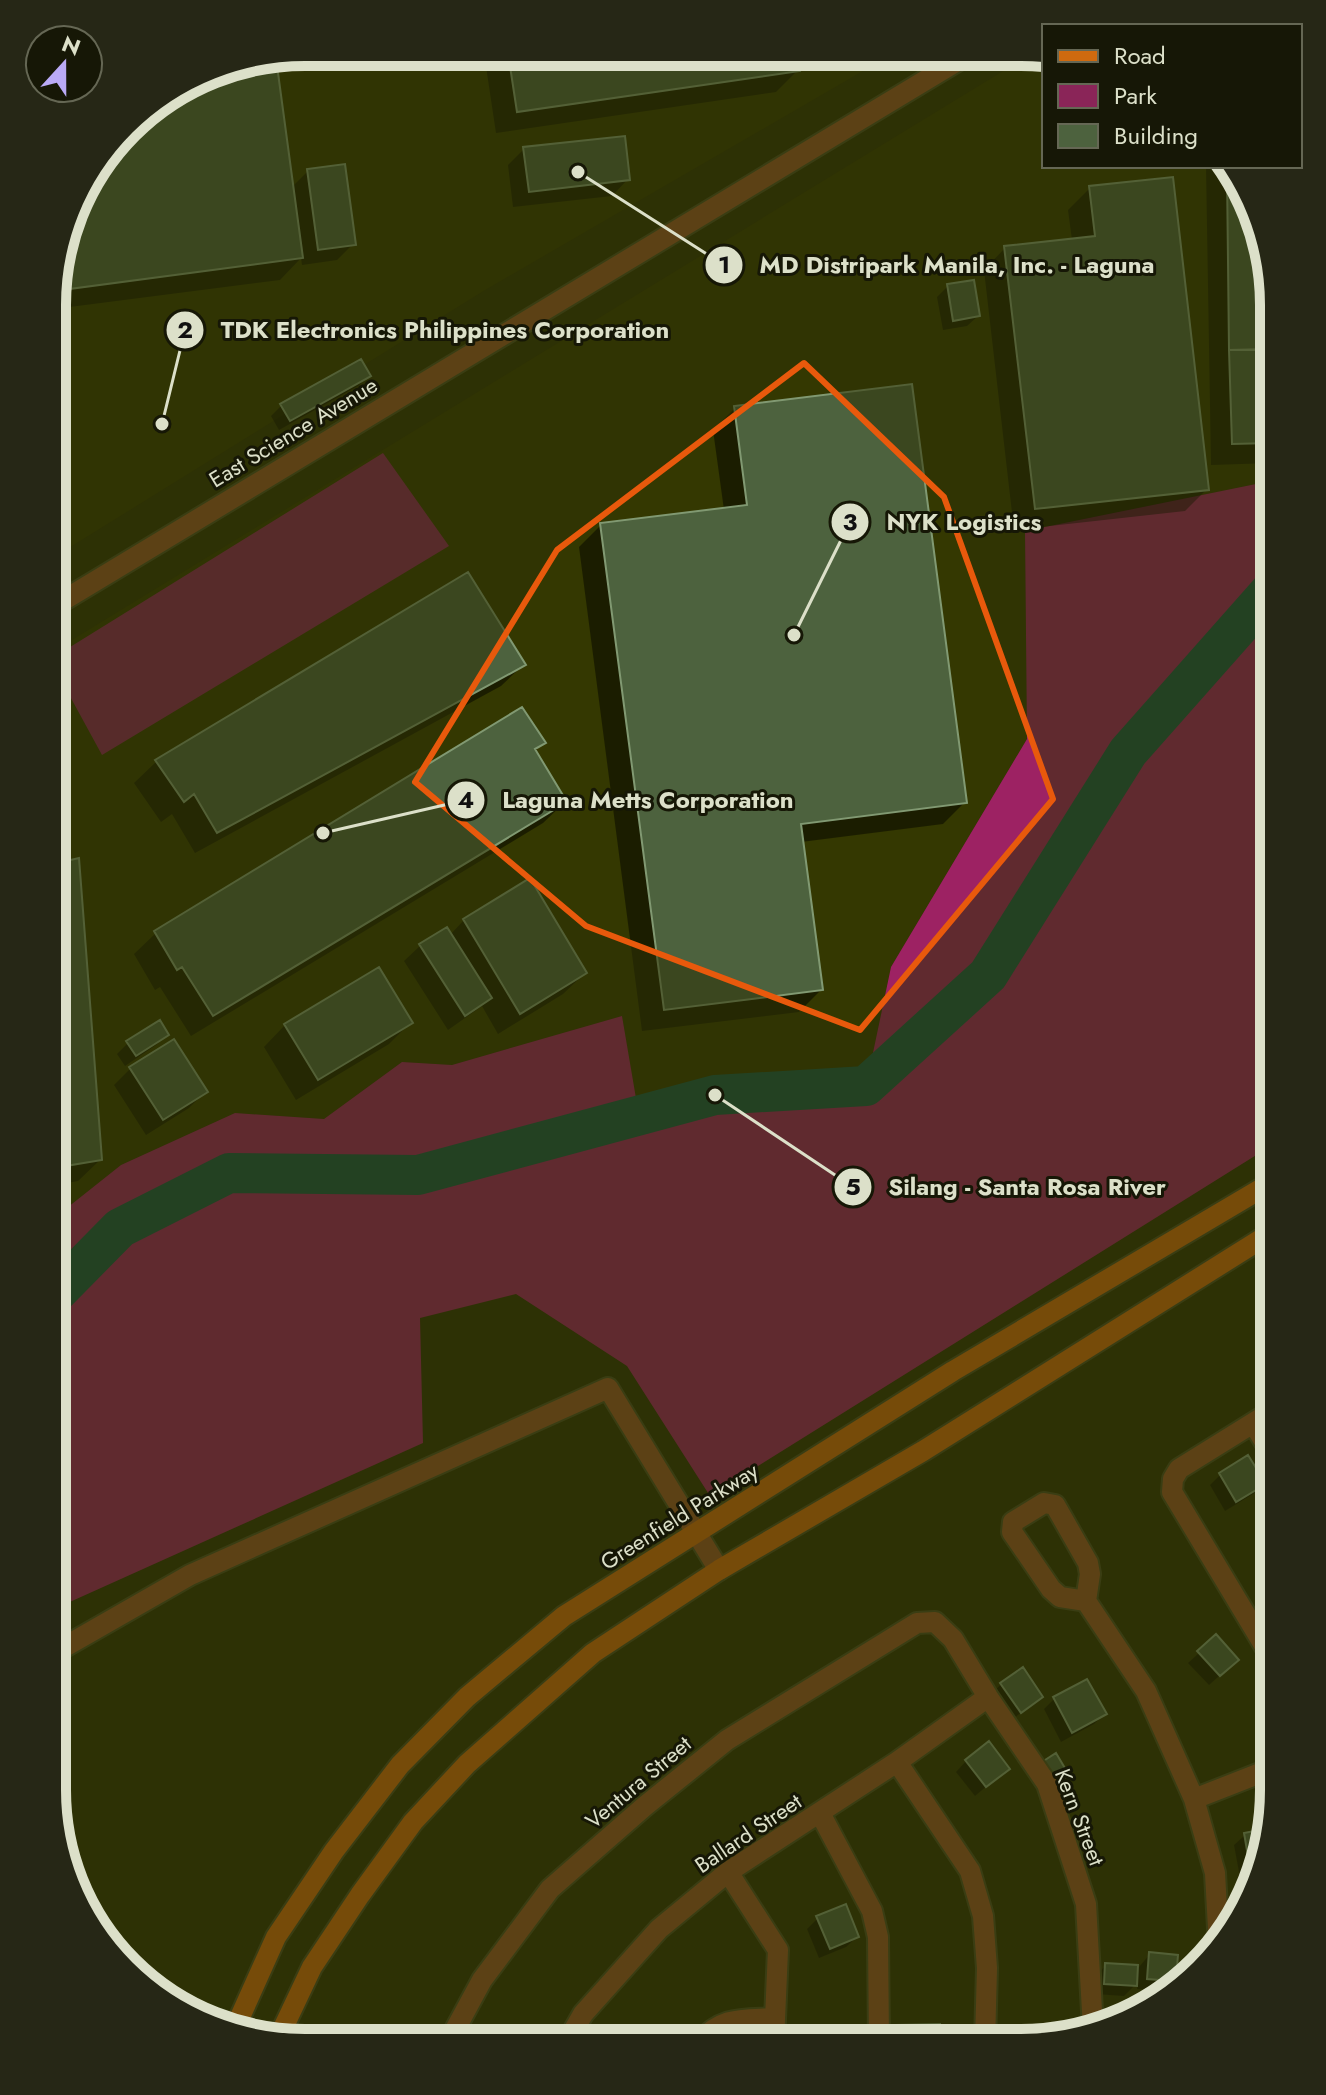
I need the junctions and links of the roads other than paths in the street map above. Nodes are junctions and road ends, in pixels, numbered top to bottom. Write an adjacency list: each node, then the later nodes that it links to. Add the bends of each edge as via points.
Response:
1 (949, 66): 2 (street, East Science Avenue)
2 (66, 599)
3 (1259, 1190): 8 (main road, Greenfield Parkway, via 953,1371)
4 (1259, 1240): 9 (main road, via 923,1451)
5 (1259, 1419): 6 (street)
6 (1253, 1423): 7 (street); 12 (street, via 1179,1469 1172,1492)
7 (1259, 1433)
8 (697, 1533): 9 (street); 13 (street, via 608,1388 190,1575); 23 (main road, Greenfield Parkway, via 564,1616 467,1697 400,1765 276,1937)
9 (719, 1570): 24 (main road, via 593,1653 467,1764 413,1822 360,1895 312,1967)
10 (1086, 1601): 10 (street, via 1060,1597 1051,1589 1012,1532 1013,1522 1044,1503 1055,1505 1088,1563); 17 (street, via 1146,1691)
11 (917, 1623): 14 (street, Kern Street, via 935,1622 953,1639); 25 (street, Ventura Street, via 727,1740 550,1889 482,1980)
12 (1259, 1634)
13 (66, 1646)
14 (988, 1697): 15 (street, Ballard Street); 22 (street, Kern Street, via 1047,1784 1086,1904)
15 (897, 1762): 18 (street, Ballard Street); 30 (street, via 970,1871 983,1916)
16 (1259, 1773): 17 (street)
17 (1194, 1799): 20 (street, via 1215,1873)
18 (820, 1813): 19 (street, Ballard Street); 29 (street, via 872,1911 878,1937)
19 (728, 1872): 21 (street, via 778,1950); 26 (street, Ballard Street, via 659,1929)
20 (1218, 1925)
21 (775, 2018): 27 (street, via 729,2021); 28 (street)
22 (1092, 2018)
23 (239, 2020)
24 (283, 2028)
25 (455, 2029)
26 (574, 2029)
27 (711, 2029)
28 (775, 2029)
29 (879, 2029)
30 (985, 2029)

